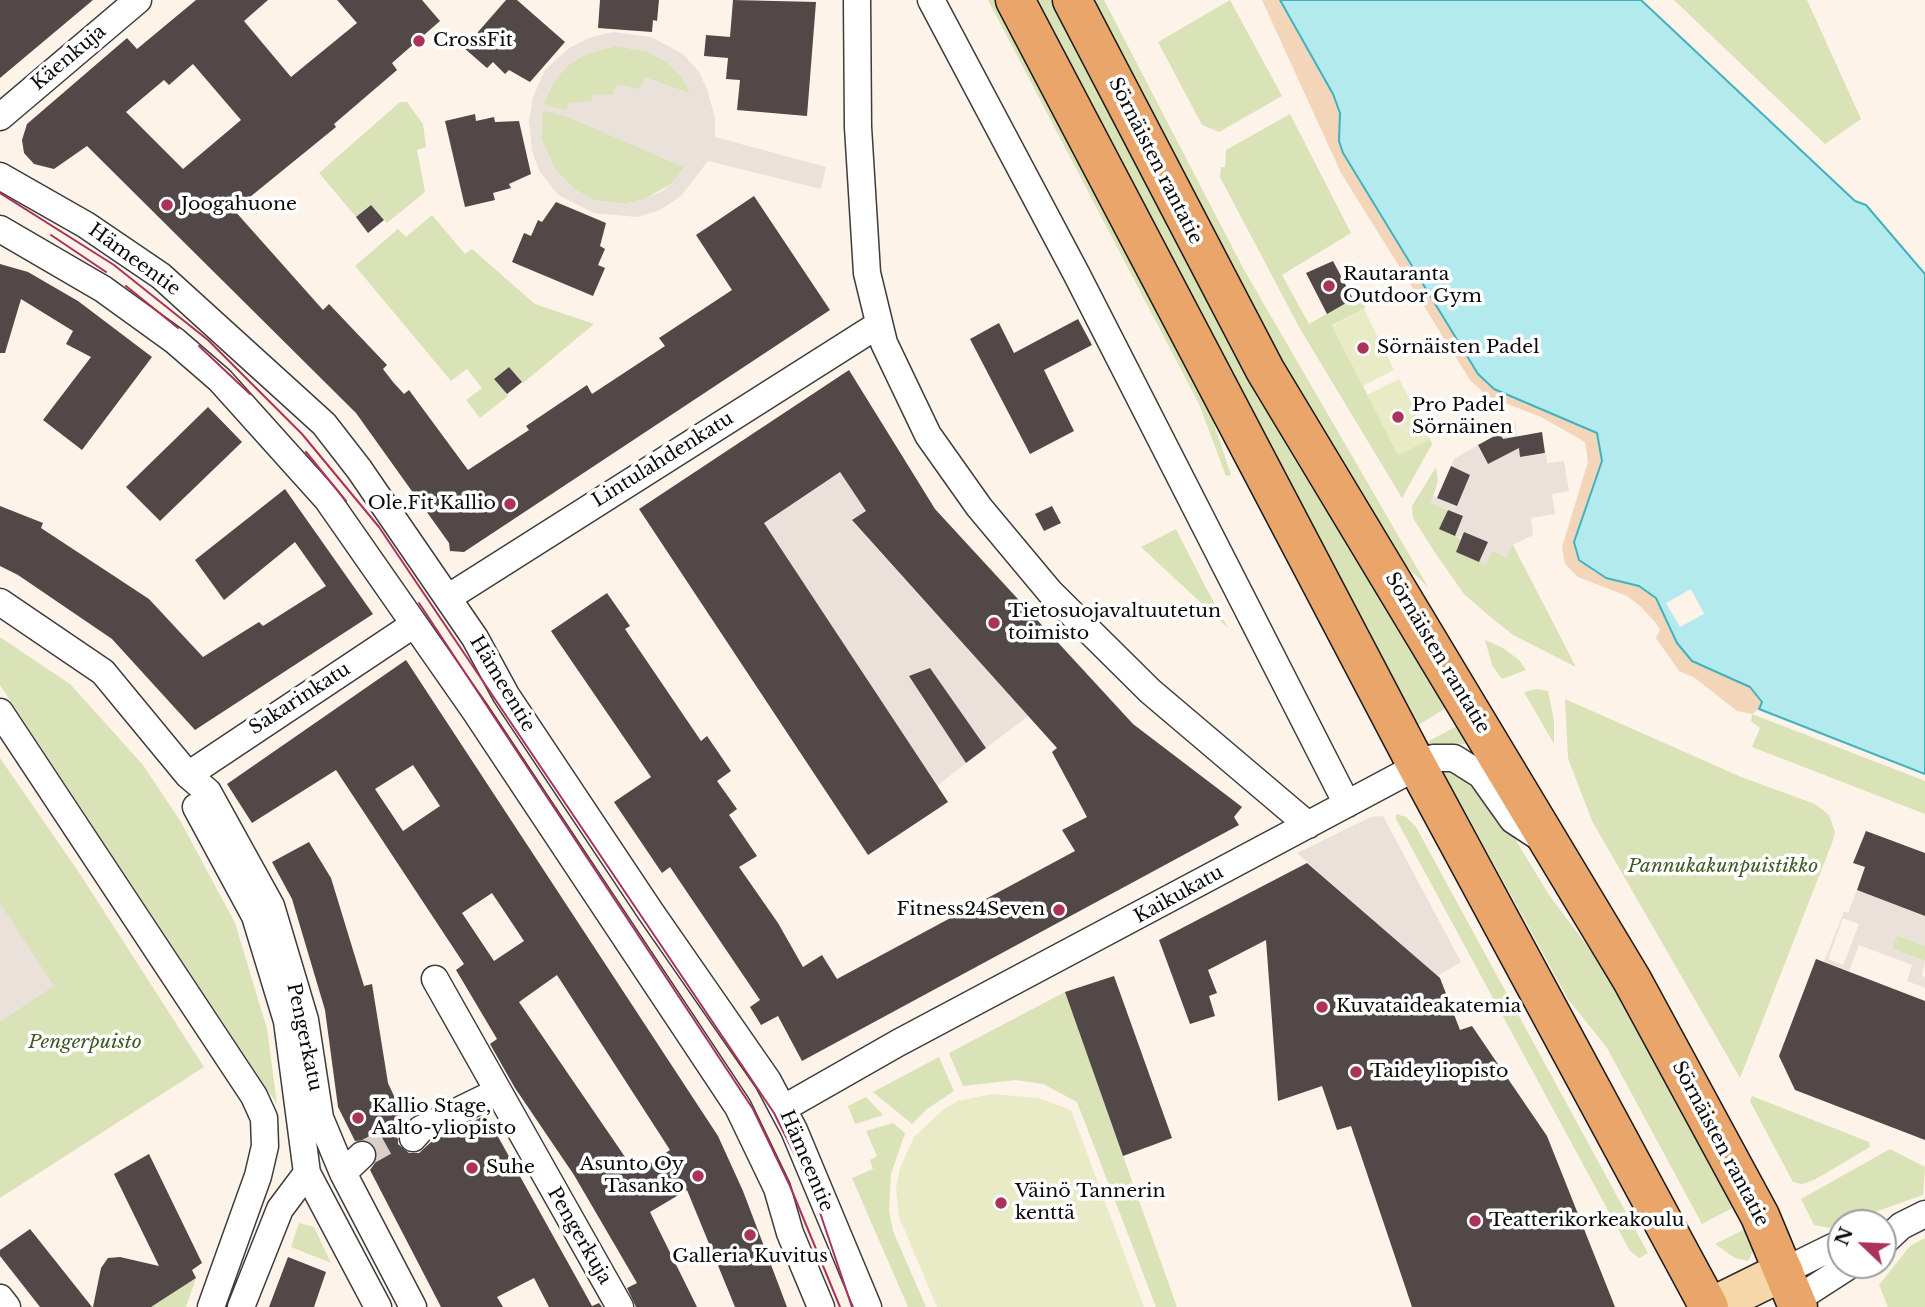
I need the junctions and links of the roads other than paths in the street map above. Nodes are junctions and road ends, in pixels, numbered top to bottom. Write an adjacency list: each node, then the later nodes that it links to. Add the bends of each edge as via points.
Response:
1 (138, 0): 6 (street, Käenkuja)
2 (857, 0): 9 (street, via 860,181 867,273)
3 (931, 0): 16 (street)
4 (1015, 0): 14 (main road)
5 (1072, 0): 18 (main road, Sörnäisten rantatie, via 1265,370)
6 (0, 117)
7 (0, 176): 10 (street, Hämeentie, via 86,225 161,276 289,390 352,459)
8 (0, 229): 12 (street, Hämeentie, via 103,289 220,380 315,484)
9 (878, 325): 10 (street, Lintulahdenkatu); 17 (street, via 928,435 1034,576 1150,691)
10 (449, 597): 21 (street, Hämeentie, via 506,695)
11 (0, 602): 15 (street, Pengerkatu, via 103,672)
12 (413, 625): 15 (street, Sakarinkatu); 36 (street, Hämeentie, via 738,1107 777,1188)
13 (0, 712): 31 (street, via 254,1096 264,1118 265,1146 258,1176)
14 (1416, 764): 16 (street, Kaikukatu); 18 (street, Kaikukatu, via 1443,757 1469,765 1513,820); 38 (main road)
15 (188, 775): 23 (street, Pengerkatu, via 193,801 255,916 287,1021); 34 (street, Pengerkatu, via 208,792 271,905 305,1020 320,1118 357,1164)
16 (1347, 804): 17 (street, Kaikukatu)
17 (1308, 825): 21 (street, Kaikukatu)
18 (1555, 848): 28 (main road, Sörnäisten rantatie, via 1754,1205)
19 (435, 979): 20 (street, Pengerkuja)
20 (497, 1092): 22 (street); 35 (street, Pengerkuja)
21 (784, 1108): 37 (street, Hämeentie)
22 (415, 1132)
23 (307, 1173): 32 (street, via 280,1209); 33 (street, Pengerkatu)
24 (1925, 1213): 25 (street)
25 (1897, 1229)
26 (1827, 1258): 28 (street)
27 (1827, 1277): 28 (street)
28 (1790, 1296): 38 (main road)
29 (0, 1298): 30 (street)
30 (7, 1307)
31 (211, 1307)
32 (241, 1307)
33 (378, 1307)
34 (413, 1307)
35 (620, 1307)
36 (821, 1307)
37 (868, 1307)
38 (1710, 1307)

